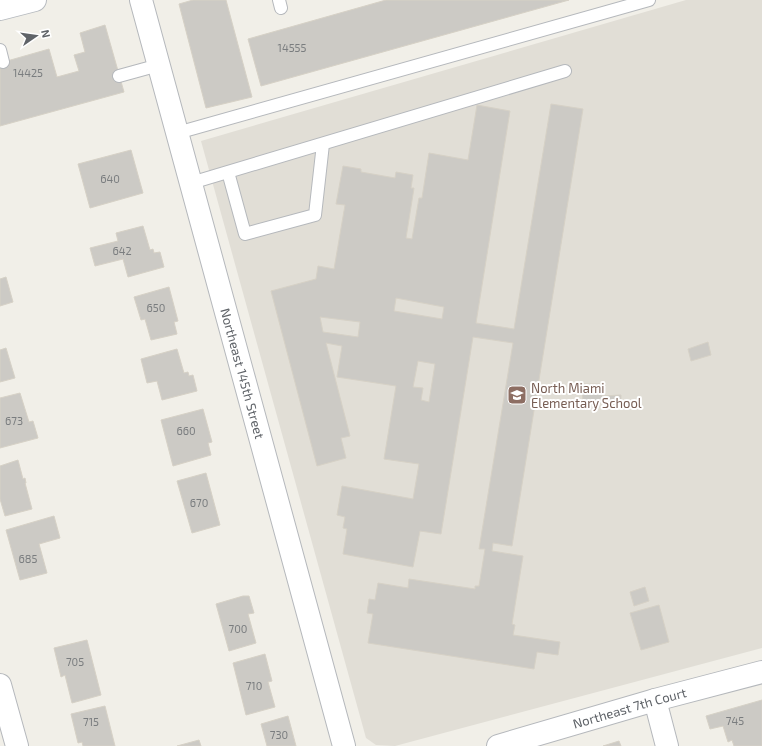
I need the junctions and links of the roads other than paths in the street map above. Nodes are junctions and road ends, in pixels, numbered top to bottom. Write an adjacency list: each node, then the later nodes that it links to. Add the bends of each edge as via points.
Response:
1 (35, 0): 4 (street)
2 (141, 0): 7 (street, Northeast 145th Street)
3 (649, 0): 10 (lane)
4 (0, 9)
5 (0, 50): 6 (lane)
6 (3, 62)
7 (159, 66): 9 (lane); 10 (street, Northeast 145th Street)
8 (565, 72): 11 (lane)
9 (119, 76)
10 (177, 133): 13 (street, Northeast 145th Street)
11 (323, 144): 12 (lane); 12 (lane, via 315,215 245,234)
12 (228, 172): 13 (lane)
13 (191, 183): 18 (street, Northeast 145th Street)
14 (762, 672): 16 (street, Northeast 7th Court)
15 (0, 685): 17 (street)
16 (654, 700): 19 (street, Northeast 7th Court); 20 (street)
17 (17, 746)
18 (344, 746)
19 (498, 746)
20 (667, 746)

